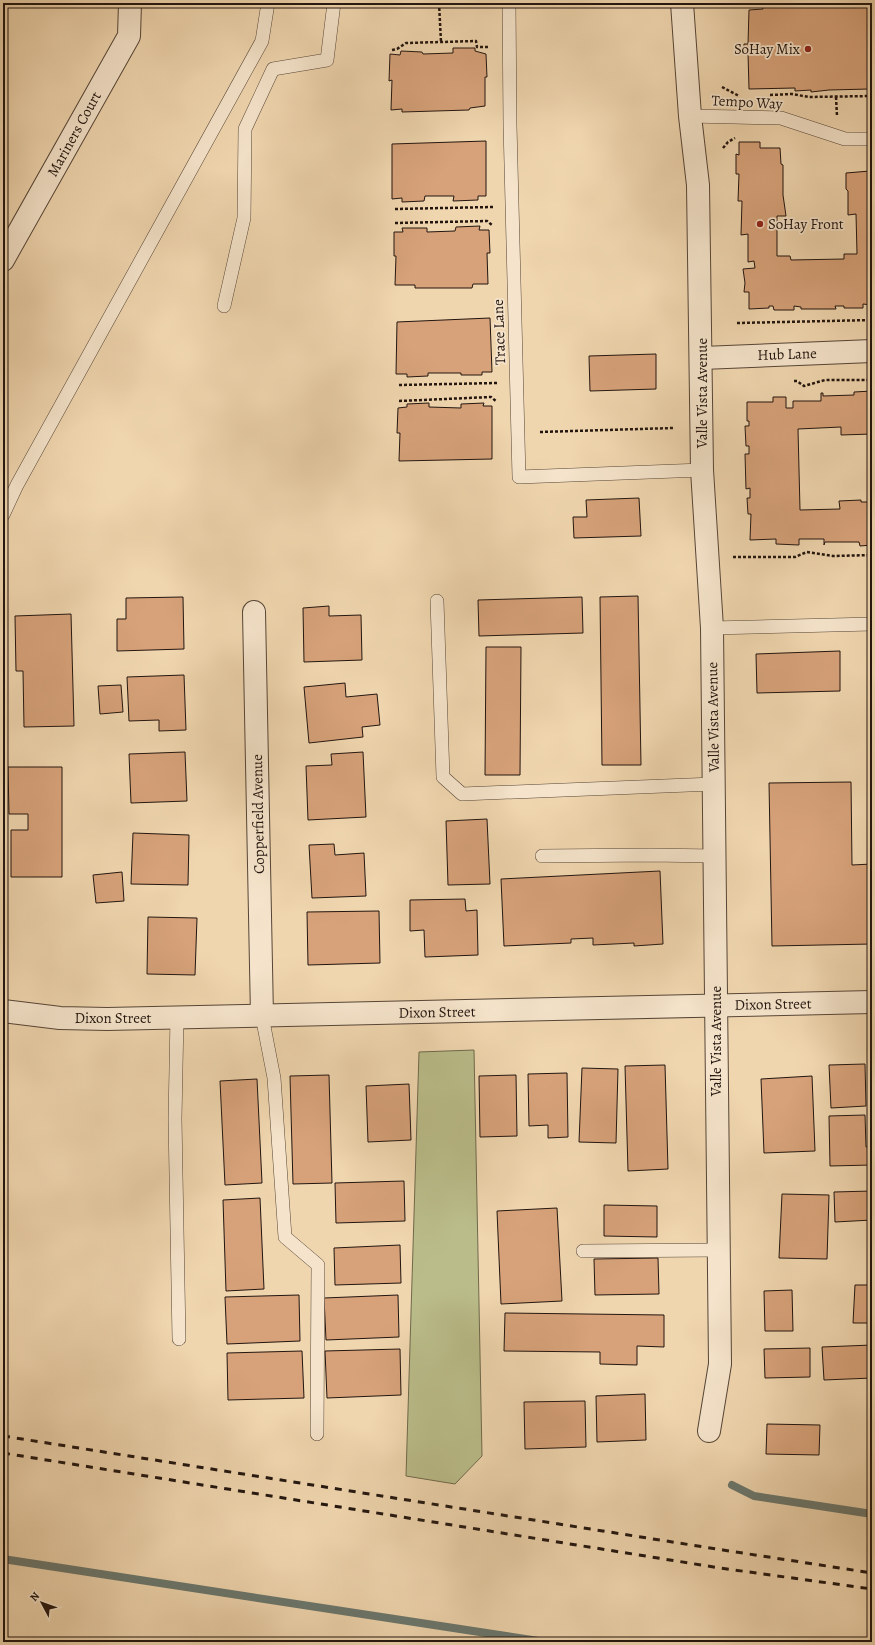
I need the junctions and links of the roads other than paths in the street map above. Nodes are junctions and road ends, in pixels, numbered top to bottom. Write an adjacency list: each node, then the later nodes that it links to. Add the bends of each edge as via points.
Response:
1 (130, 3): 8 (street, Mariners Court, via 129,36)
2 (268, 3): 13 (lane, via 262,40 17,485)
3 (334, 3): 9 (lane, via 327,60 273,69 245,129 244,218)
4 (509, 3): 12 (lane, Trace Lane, via 519,477)
5 (682, 3): 6 (street, Valle Vista Avenue)
6 (690, 116): 7 (lane, Tempo Way, via 781,118 845,139); 11 (street, Valle Vista Avenue, via 698,185)
7 (872, 138)
8 (3, 260)
9 (224, 306)
10 (872, 351): 11 (street, Hub Lane)
11 (702, 358): 12 (street, Valle Vista Avenue)
12 (702, 470): 17 (street, Valle Vista Avenue)
13 (3, 515)
14 (437, 601): 18 (lane, via 443,777 462,794)
15 (254, 612): 24 (street, Copperfield Avenue)
16 (872, 624): 17 (lane)
17 (712, 628): 18 (street, Valle Vista Avenue)
18 (714, 784): 20 (street, Valle Vista Avenue)
19 (542, 856): 20 (lane)
20 (715, 856): 22 (street, Valle Vista Avenue)
21 (872, 1002): 22 (street, Dixon Street)
22 (716, 1006): 24 (street, Dixon Street); 26 (street, Valle Vista Avenue)
23 (3, 1011): 25 (street, Dixon Street, via 74,1019)
24 (262, 1016): 25 (street, Dixon Street); 30 (lane, via 274,1078 285,1237 318,1265)
25 (176, 1017): 28 (lane)
26 (718, 1250): 27 (lane); 29 (street, Valle Vista Avenue, via 720,1364)
27 (583, 1251)
28 (179, 1339)
29 (709, 1431)
30 (317, 1434)

